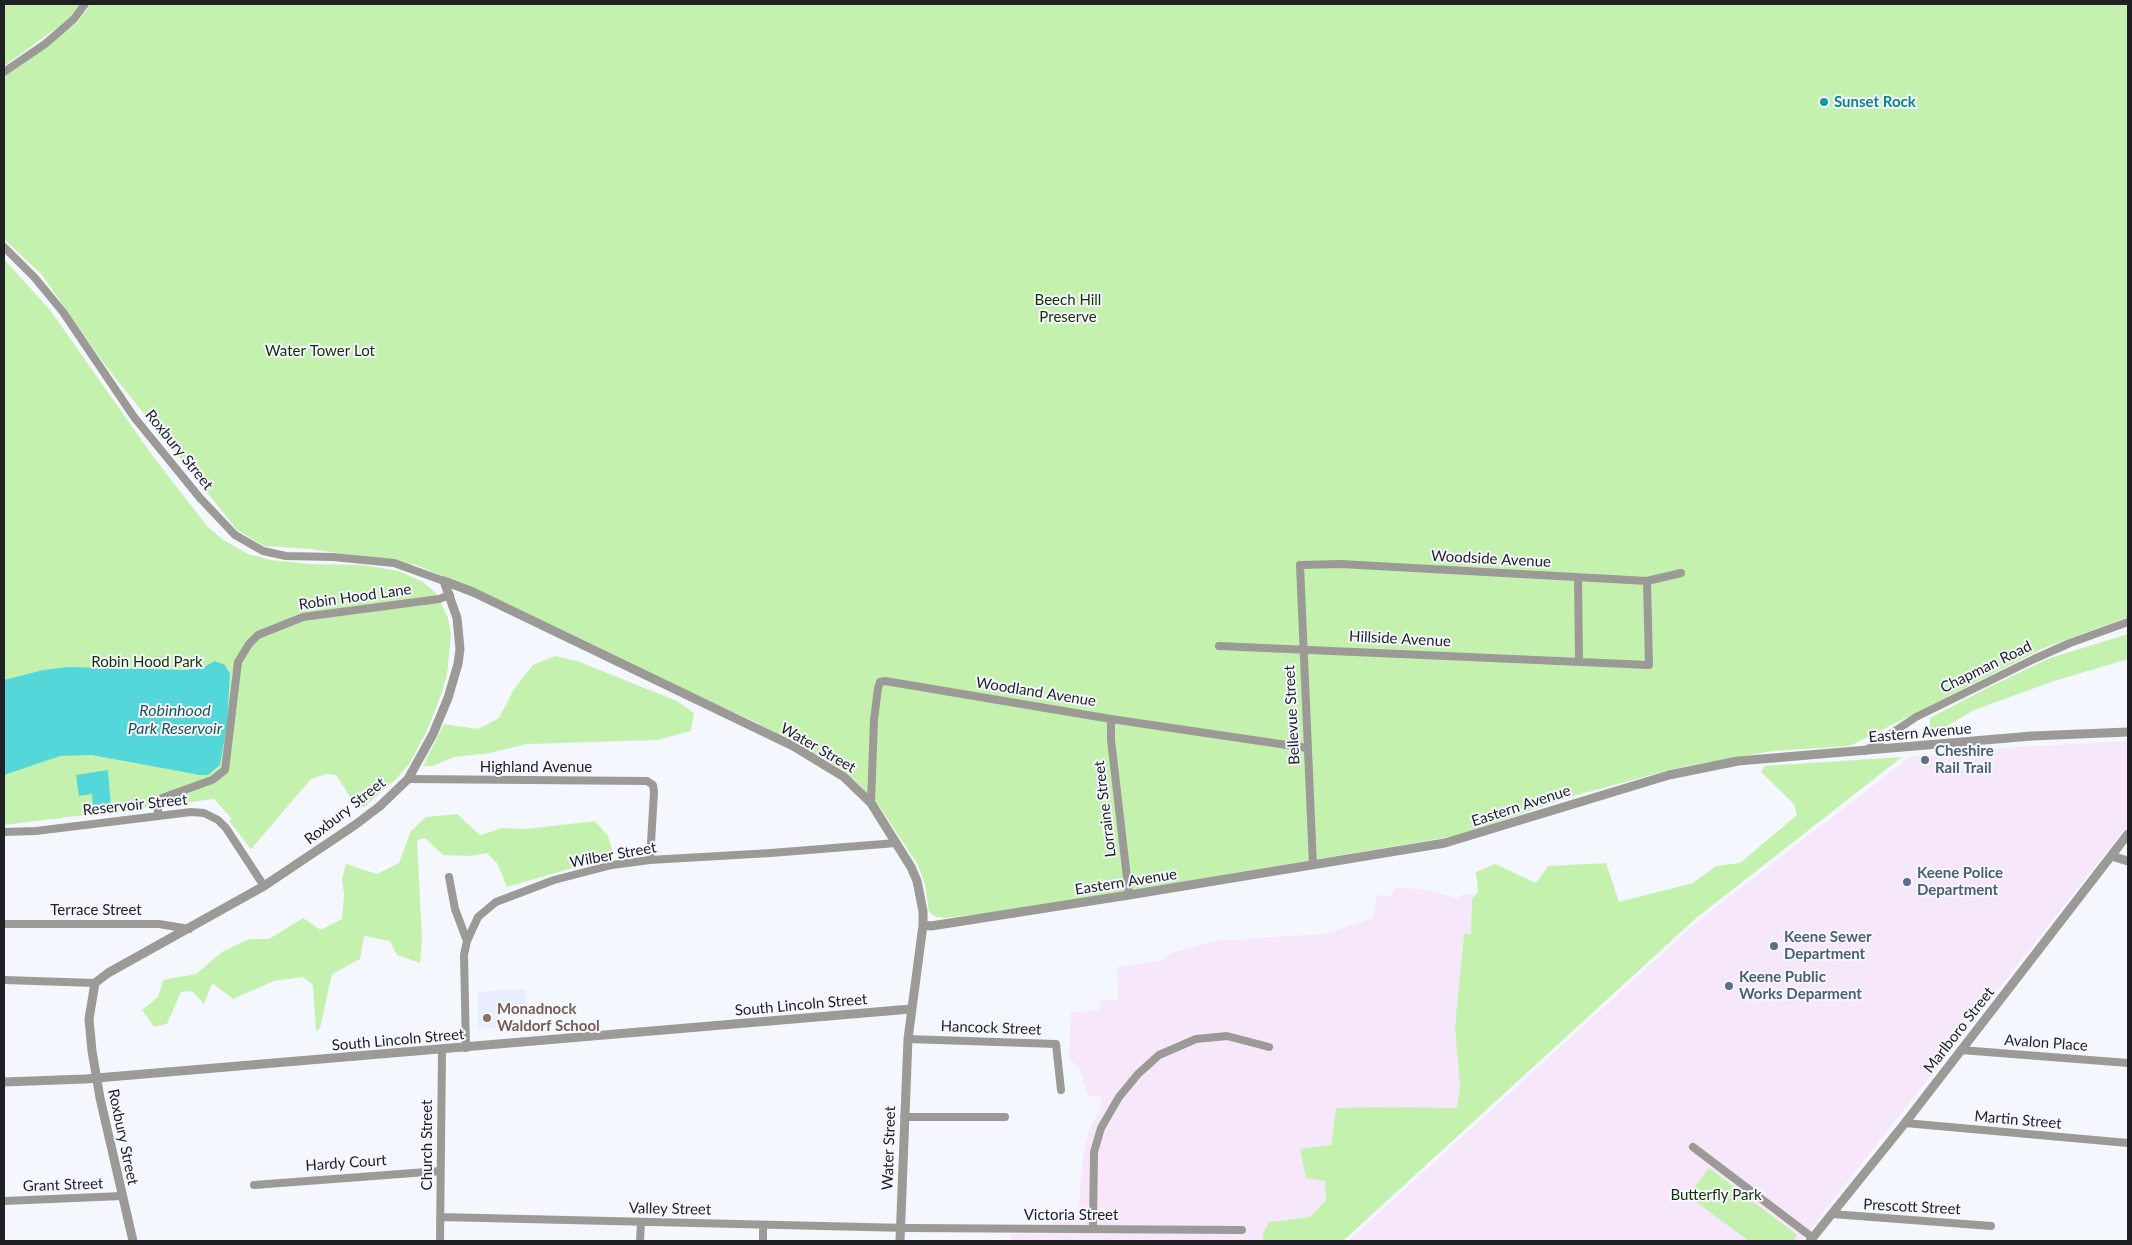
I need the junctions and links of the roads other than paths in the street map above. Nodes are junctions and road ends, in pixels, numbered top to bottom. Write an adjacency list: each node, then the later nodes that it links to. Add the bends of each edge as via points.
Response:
1 (85, 4): 2 (street, via 74,19 45,44)
2 (4, 72)
3 (4, 247): 7 (street, Roxbury Street, via 63,312 134,417 200,498 235,535 262,551 286,556 333,556 394,563)
4 (1300, 565): 6 (street, Woodside Avenue, via 1342,564); 12 (street, Bellevue Street)
5 (1680, 573): 8 (street, Woodside Avenue)
6 (1578, 577): 8 (street, Woodside Avenue); 13 (street)
7 (444, 581): 9 (street, Roxbury Street); 19 (street, Water Street, via 793,746 844,777)
8 (1647, 581): 13 (street, Hillside Avenue, via 1649,665)
9 (450, 595): 18 (street, Roxbury Street, via 459,632 458,664 433,734); 20 (street, Robin Hood Lane, via 303,617 258,635 238,662 225,770 212,780 162,798)
10 (2128, 622): 17 (street, Chapman Road, via 2070,642 2034,659 1916,717)
11 (1219, 646): 12 (street, Hillside Avenue)
12 (1303, 648): 13 (street, Hillside Avenue); 16 (street, Bellevue Street)
13 (1579, 661)
14 (1111, 719): 16 (street, Woodland Avenue); 19 (street, Woodland Avenue, via 880,682 874,720); 30 (street, Lorraine Street)
15 (2128, 732): 17 (street, Eastern Avenue, via 2032,736)
16 (1307, 748): 27 (street, Bellevue Street)
17 (1863, 752): 27 (street, Eastern Avenue, via 1755,758 1713,765 1565,805 1471,837)
18 (408, 779): 25 (street, Highland Avenue, via 647,781 653,785 654,794); 29 (street, Roxbury Street, via 355,825)
19 (871, 803): 23 (street, Water Street)
20 (158, 815): 21 (street, Reservoir Street, via 36,831); 29 (street, Reservoir Street, via 204,813 218,820 232,835)
21 (4, 832)
22 (2128, 834): 24 (street, Marlboro Street)
23 (896, 843): 25 (street, Wilber Street); 32 (street, Water Street, via 917,881)
24 (2111, 856): 26 (street); 42 (street, Marlboro Street)
25 (650, 860): 34 (street, Wilber Street, via 580,873 515,893 487,908 478,917)
26 (2128, 861)
27 (1313, 864): 30 (street, Eastern Avenue)
28 (449, 877): 34 (street, via 455,909)
29 (264, 886): 33 (street, Roxbury Street)
30 (1129, 895): 32 (street, Eastern Avenue)
31 (4, 924): 33 (street, Terrace Street, via 159,924)
32 (923, 925): 37 (street, Water Street)
33 (189, 929): 36 (street, Roxbury Street)
34 (467, 941): 40 (street, Wilber Street, via 464,955)
35 (4, 980): 36 (street)
36 (95, 983): 44 (street, Roxbury Street, via 89,1019)
37 (911, 1009): 38 (street, Water Street); 40 (street, South Lincoln Street)
38 (908, 1039): 46 (street, Hancock Street, via 1056,1044); 47 (street, Water Street)
39 (1269, 1047): 62 (street, via 1227,1036 1196,1038 1159,1055 1138,1074 1119,1097 1101,1128 1094,1152)
40 (466, 1048): 41 (street, South Lincoln Street)
41 (442, 1050): 44 (street, South Lincoln Street); 52 (street, Church Street)
42 (1961, 1050): 43 (street, Avalon Place); 49 (street, Marlboro Street)
43 (2128, 1063)
44 (96, 1078): 45 (street, South Lincoln Street); 54 (street, Roxbury Street)
45 (4, 1082)
46 (1062, 1090)
47 (904, 1117): 48 (street); 61 (street, Water Street)
48 (1005, 1117)
49 (1905, 1123): 50 (street, Martin Street); 56 (street, Marlboro Street)
50 (2128, 1143)
51 (1693, 1147): 64 (street)
52 (440, 1171): 53 (street, Hardy Court); 57 (street, Church Street)
53 (254, 1185)
54 (122, 1196): 55 (street, Grant Street); 65 (street, Roxbury Street)
55 (4, 1201)
56 (1832, 1214): 60 (street, Prescott Street); 64 (street, Marlboro Street)
57 (440, 1218): 58 (street, Valley Street); 66 (street, Church Street)
58 (641, 1222): 59 (street, Valley Street); 67 (street)
59 (763, 1225): 61 (street, Valley Street); 68 (street)
60 (1991, 1226)
61 (900, 1227): 62 (street, Victoria Street); 69 (street, Water Street)
62 (1093, 1229): 63 (street, Victoria Street)
63 (1242, 1230)
64 (1812, 1240)
65 (133, 1241)
66 (440, 1241)
67 (640, 1241)
68 (763, 1241)
69 (900, 1241)

